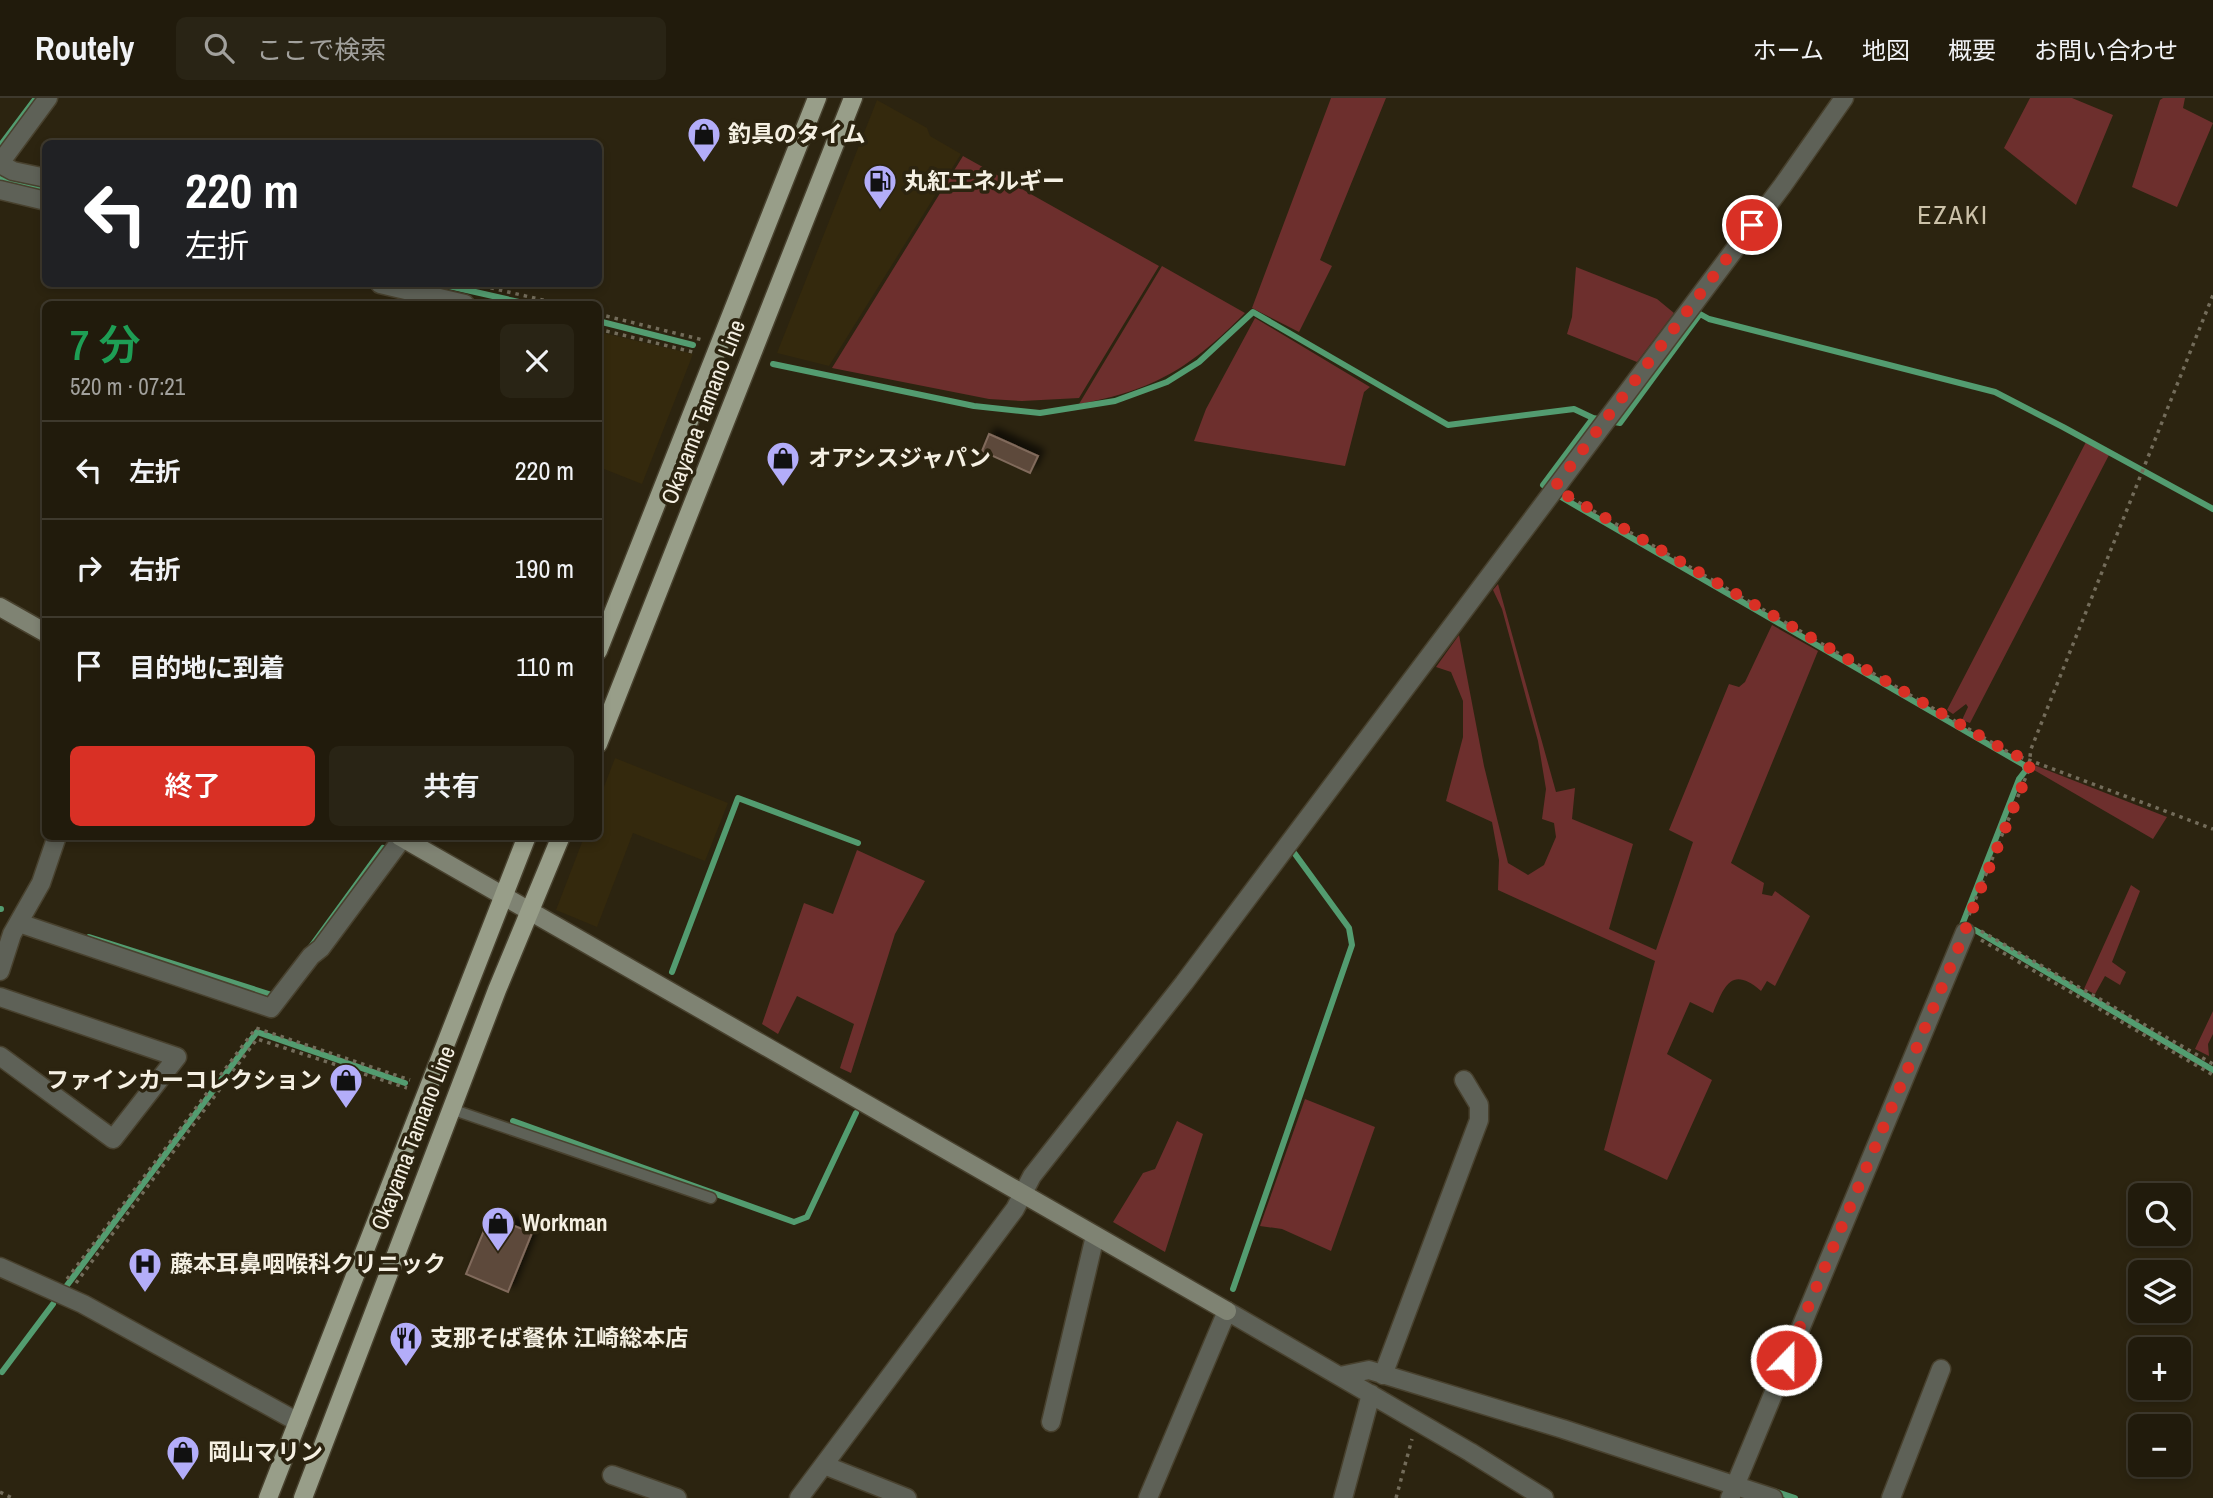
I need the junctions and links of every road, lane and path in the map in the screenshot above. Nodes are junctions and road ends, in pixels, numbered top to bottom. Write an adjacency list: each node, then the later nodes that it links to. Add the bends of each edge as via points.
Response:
1 (48, 98): 5 (street)
2 (817, 98): 21 (main road, Okayama Tamano Line)
3 (853, 98): 22 (main road, Okayama Tamano Line)
4 (1844, 98): 18 (street)
5 (0, 163): 6 (street)
6 (42, 177)
7 (0, 190): 8 (street)
8 (42, 200)
9 (393, 287): 12 (street)
10 (487, 287): 13 (path)
11 (2213, 295): 23 (path, via 2031,749)
12 (452, 301)
13 (547, 301)
14 (602, 315): 16 (path)
15 (602, 330): 17 (path)
16 (703, 340)
17 (697, 354)
18 (1554, 488): 23 (path, via 1987,740); 43 (street, via 1184,983 1031,1176)
19 (0, 607): 20 (street)
20 (42, 631)
21 (602, 641)
22 (602, 734)
23 (2031, 761): 24 (path); 33 (path)
24 (2213, 829)
25 (56, 840): 32 (street, via 41,883)
26 (399, 840): 32 (street, via 321,948 271,1008)
27 (404, 840): 30 (street)
28 (525, 840): 30 (main road, Okayama Tamano Line)
29 (559, 840): 31 (main road, Okayama Tamano Line)
30 (504, 897): 31 (street); 54 (main road, Okayama Tamano Line)
31 (530, 913): 42 (main road, Okayama Tamano Line); 43 (street)
32 (19, 923): 34 (street)
33 (1966, 928): 37 (path); 38 (path); 59 (street)
34 (0, 971)
35 (0, 997): 36 (street, via 177,1057 113,1139)
36 (0, 1056)
37 (2213, 1064)
38 (2213, 1075)
39 (410, 1080): 47 (path, via 256,1028)
40 (1464, 1080): 50 (street, via 1479,1105 1479,1120)
41 (408, 1088): 47 (path, via 257,1039)
42 (451, 1109): 44 (lane); 62 (main road, Okayama Tamano Line)
43 (1022, 1195): 45 (street); 56 (street)
44 (711, 1198)
45 (1095, 1236): 48 (street); 55 (street)
46 (0, 1267): 47 (street)
47 (62, 1294): 54 (street)
48 (1227, 1311): 51 (street); 66 (street)
49 (1941, 1368): 71 (street)
50 (1383, 1374): 51 (street, via 1369,1370); 59 (street, via 1497,1408)
51 (1340, 1377): 52 (street)
52 (1371, 1394): 53 (street); 67 (street)
53 (1416, 1421): 68 (path); 69 (street)
54 (298, 1422): 61 (main road, Okayama Tamano Line)
55 (1051, 1422)
56 (824, 1465): 64 (street); 65 (street)
57 (611, 1475): 63 (street)
58 (0, 1492): 60 (path)
59 (1732, 1492): 70 (street)
60 (12, 1498)
61 (268, 1498)
62 (303, 1498)
63 (677, 1498)
64 (799, 1498)
65 (907, 1498)
66 (1148, 1498)
67 (1343, 1498)
68 (1396, 1498)
69 (1544, 1498)
70 (1773, 1498)
71 (1891, 1498)

